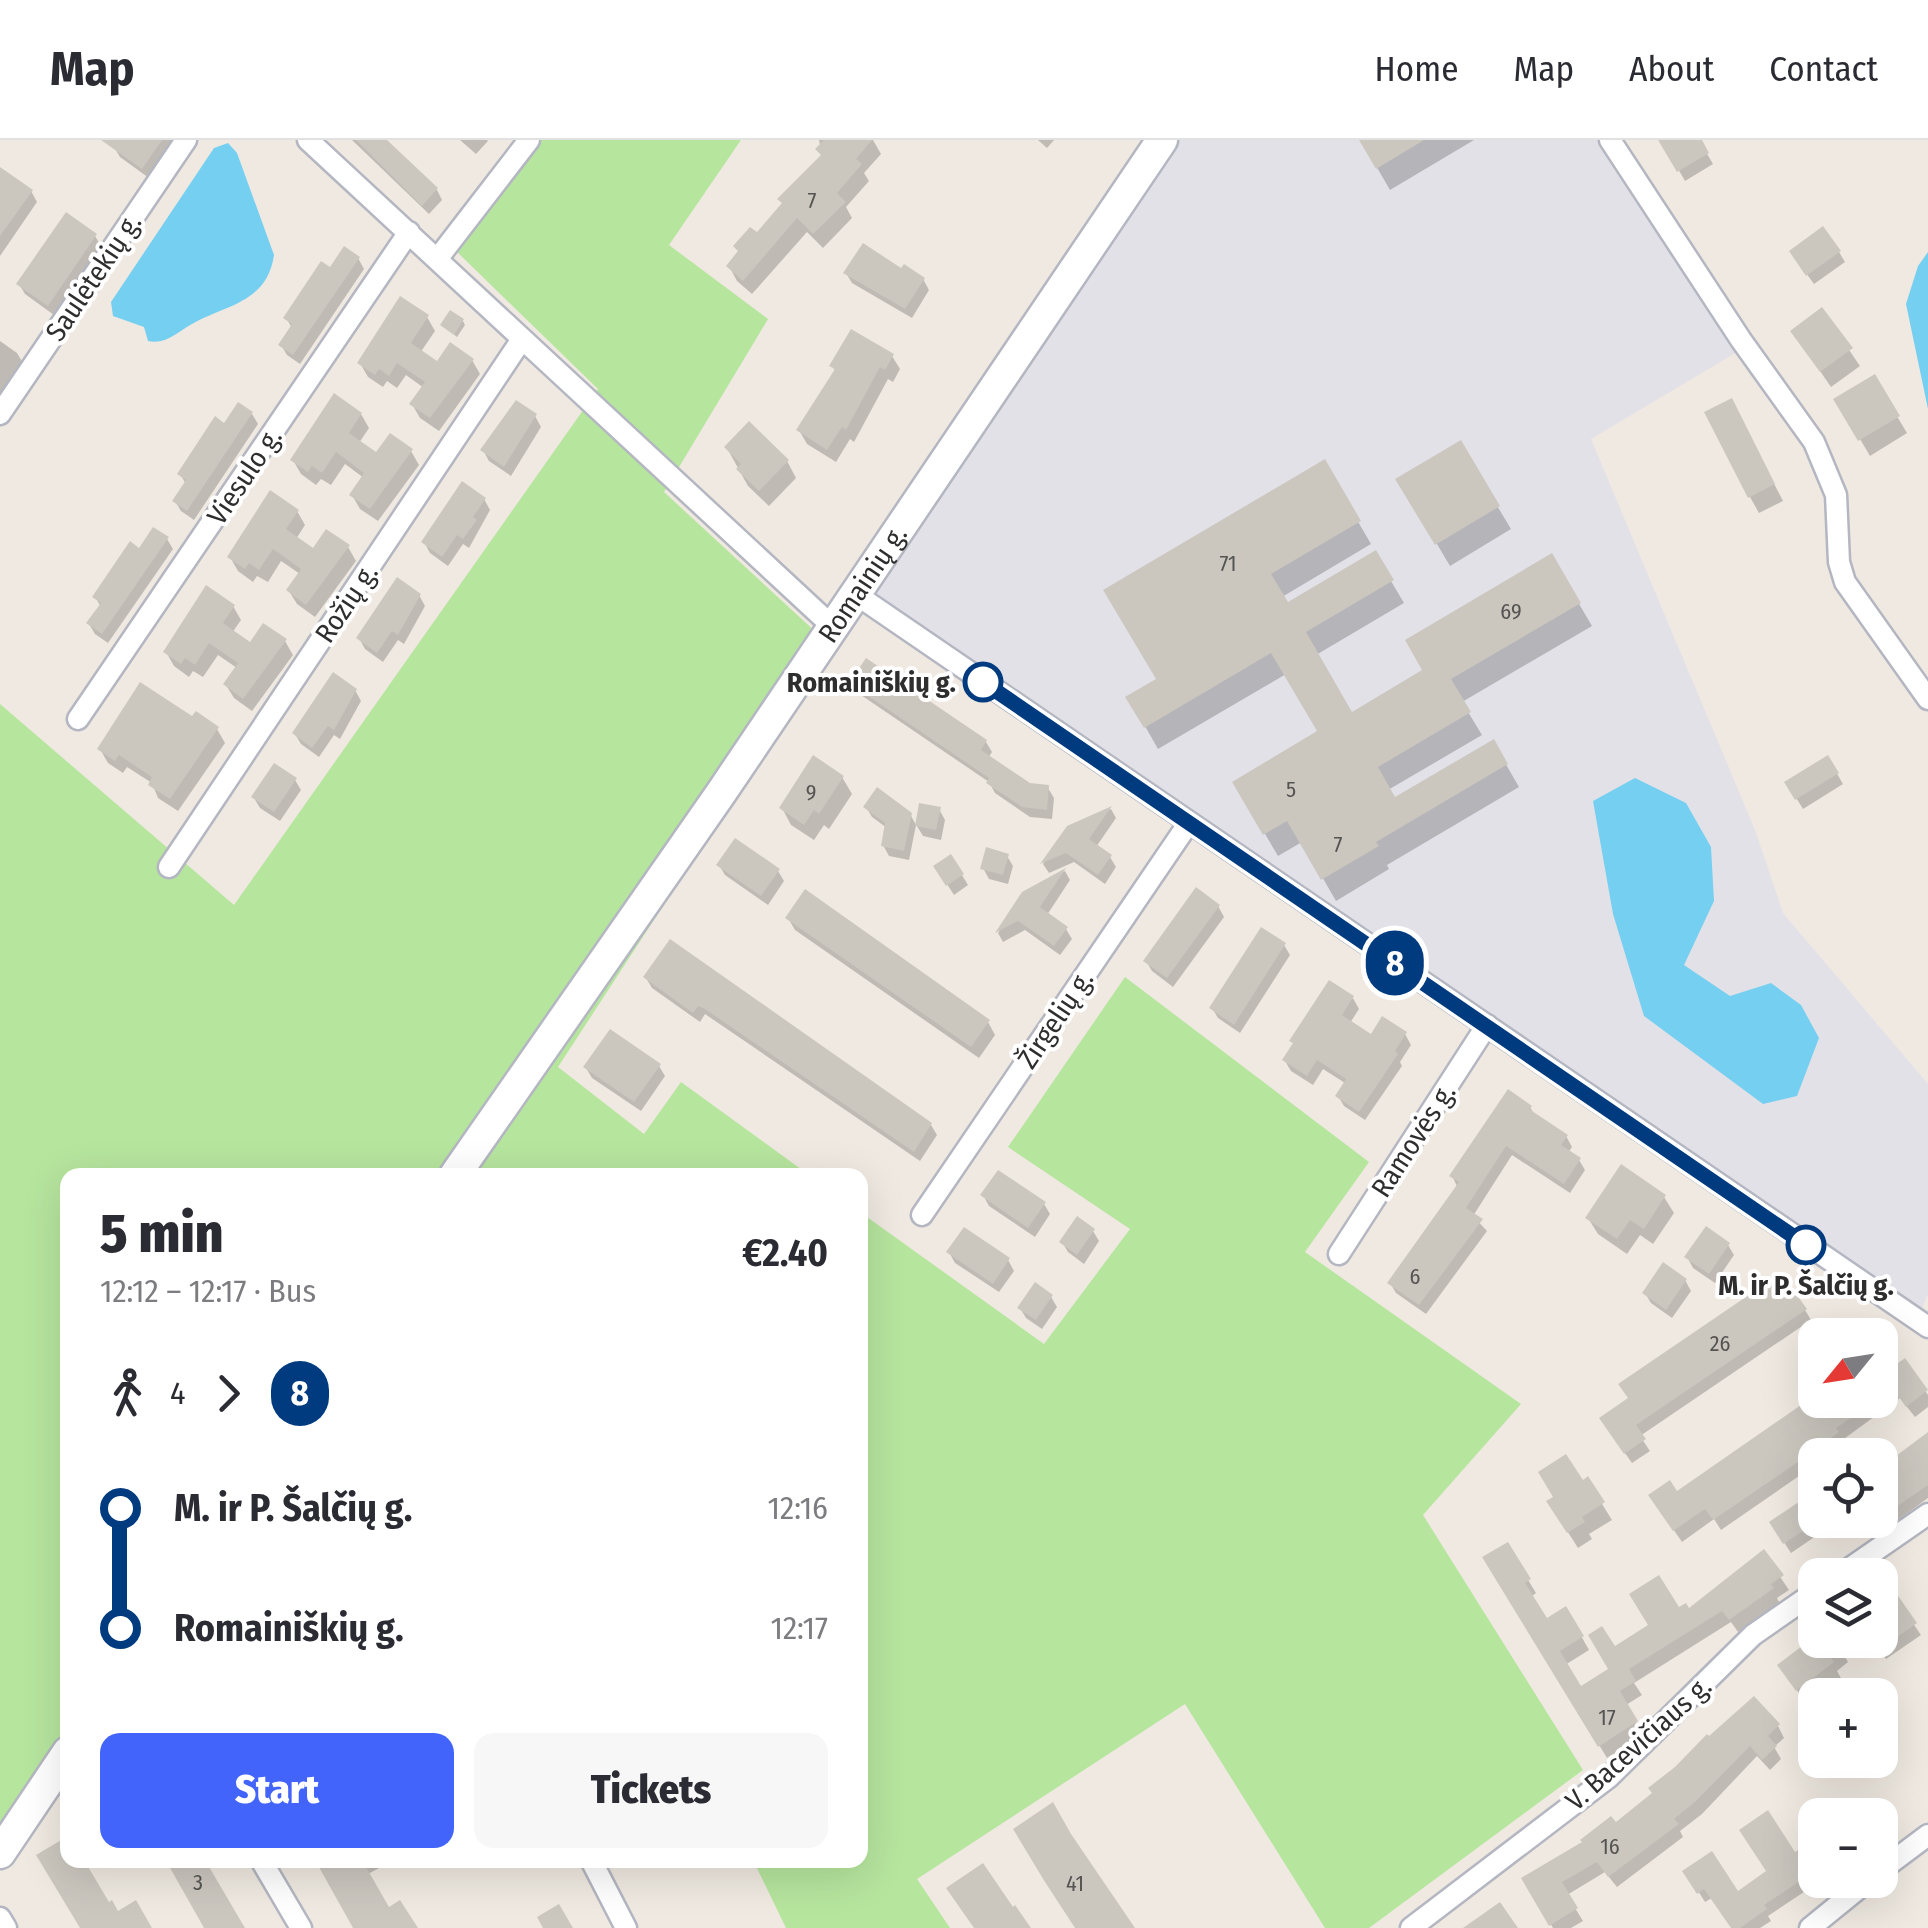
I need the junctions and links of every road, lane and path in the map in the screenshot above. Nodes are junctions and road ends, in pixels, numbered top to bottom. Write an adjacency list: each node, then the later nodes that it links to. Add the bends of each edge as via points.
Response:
1 (186, 140): 9 (street, Saulėtekių g.)
2 (308, 140): 6 (street)
3 (529, 140): 7 (street)
4 (1162, 140): 10 (main road, Romainių g.)
5 (1610, 140): 12 (street, via 1814,442 1836,496 1845,582)
6 (410, 232): 7 (street); 13 (street, Viesulo g.)
7 (438, 258): 8 (street)
8 (522, 339): 11 (street); 15 (street, Rožių g.)
9 (0, 414)
10 (854, 593): 11 (main road, Romainių g.); 14 (street)
11 (832, 626): 17 (main road, Romainių g.)
12 (1928, 699)
13 (78, 719)
14 (1188, 824): 16 (street); 18 (street, Žirgelių g.)
15 (169, 867)
16 (1487, 1025): 19 (street, Ramovės g.); 20 (street)
17 (461, 1168)
18 (922, 1215)
19 (1340, 1254)
20 (1928, 1327)
21 (1928, 1514): 22 (street)
22 (1865, 1558)
23 (1798, 1604): 35 (street, V. Bacevičiaus g., via 1753,1634 1609,1777)
24 (60, 1764): 26 (main road)
25 (1928, 1835): 27 (street)
26 (0, 1853)
27 (1898, 1858)
28 (266, 1868): 33 (street)
29 (594, 1868): 34 (street)
30 (1847, 1898): 36 (street)
31 (0, 1918): 32 (street)
32 (6, 1928)
33 (301, 1928)
34 (626, 1928)
35 (1410, 1928)
36 (1810, 1928)

